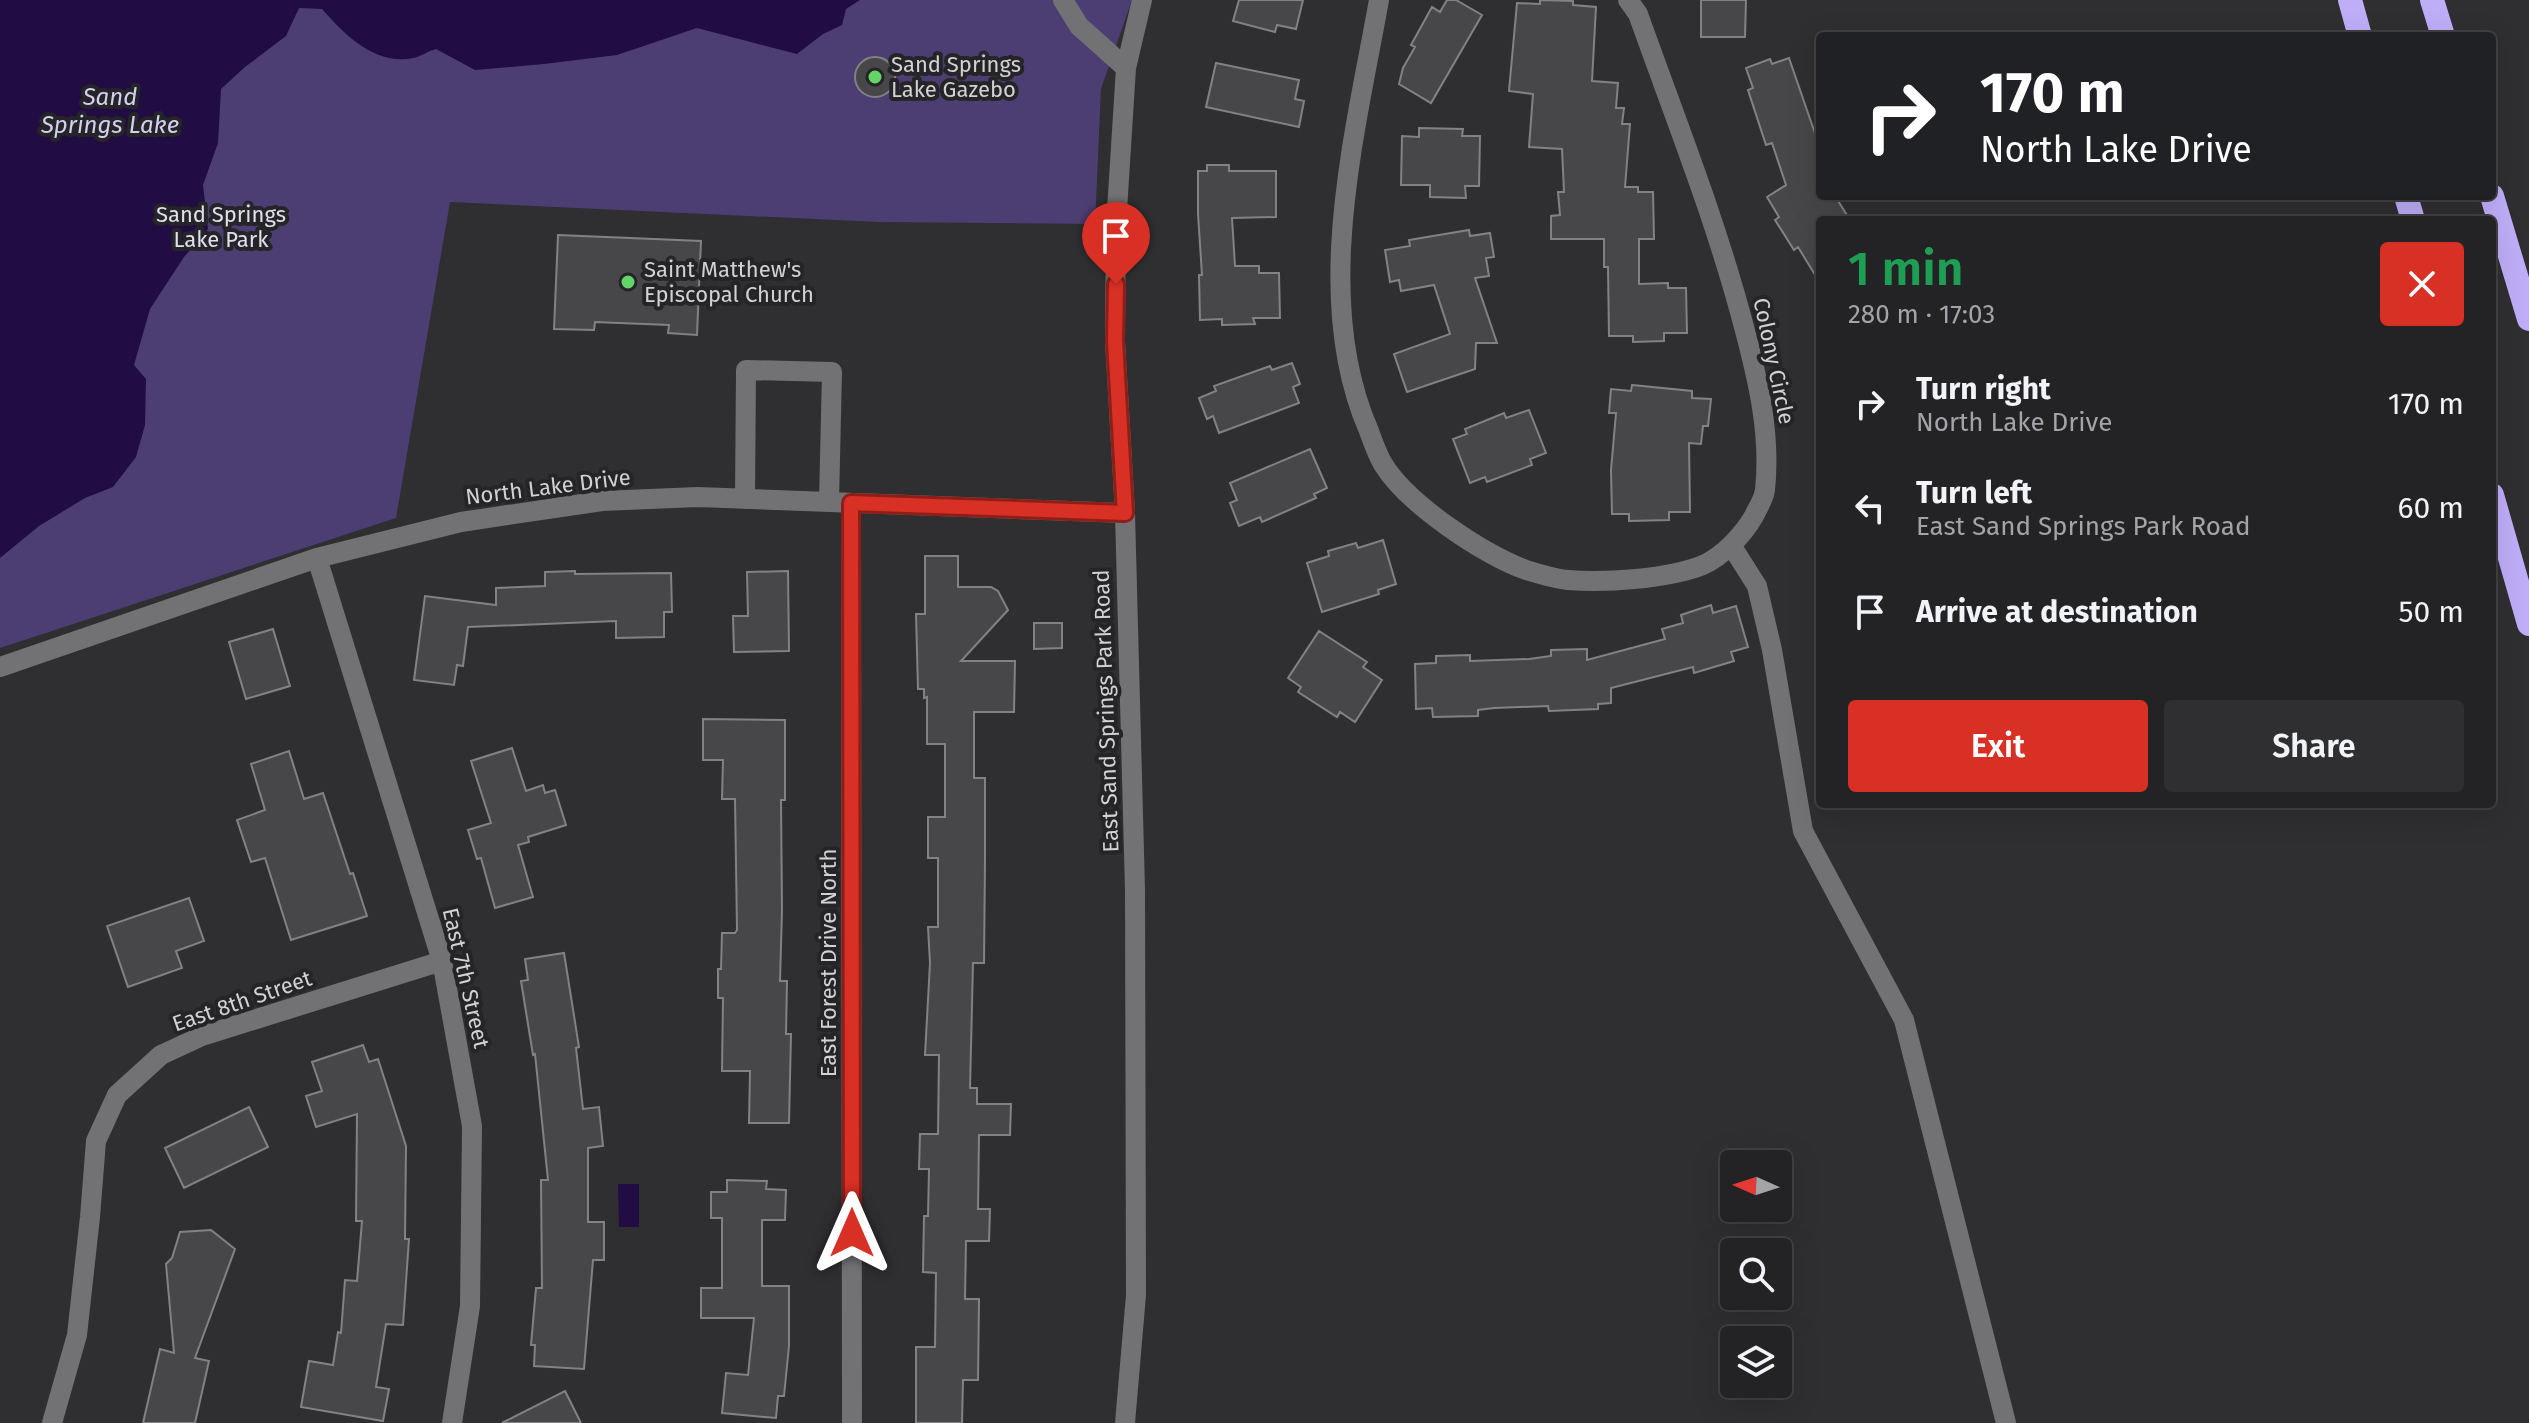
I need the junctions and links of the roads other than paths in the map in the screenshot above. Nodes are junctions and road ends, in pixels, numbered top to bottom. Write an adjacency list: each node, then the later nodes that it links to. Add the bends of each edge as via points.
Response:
1 (1063, 0): 9 (street, via 1079,26)
2 (1142, 0): 9 (street, East Sand Springs Park Road)
3 (1379, 0): 17 (street, Colony Circle, via 1349,164 1341,317 1361,414 1384,465 1435,517 1489,552 1565,580 1675,574 1706,564)
4 (1628, 0): 17 (street, Colony Circle, via 1638,14 1726,257 1760,390 1767,438 1765,494)
5 (2350, 0): 7 (highway)
6 (2432, 0): 8 (highway)
7 (2359, 32)
8 (2442, 32)
9 (1126, 68): 16 (street, East Sand Springs Park Road, via 1115,341)
10 (2493, 200): 11 (highway)
11 (2529, 319)
12 (745, 499): 13 (street, North Lake Drive); 13 (street, via 746,370 832,372); 18 (street, North Lake Drive, via 602,501 461,522)
13 (829, 502): 14 (street, North Lake Drive)
14 (851, 503): 16 (street, North Lake Drive); 24 (street, East Forest Drive North)
15 (2496, 509): 19 (highway)
16 (1125, 513): 25 (street, East Sand Springs Park Road, via 1135,890 1136,1295)
17 (1731, 545): 26 (street, via 1757,586 1803,831 1904,1020)
18 (317, 558): 20 (street, North Lake Drive); 21 (street, East 7th Street)
19 (2529, 624)
20 (0, 667)
21 (442, 961): 22 (street, East 8th Street, via 202,1036 161,1055 117,1095 96,1141 77,1335); 23 (street, East 7th Street, via 472,1126 470,1306)
22 (52, 1423)
23 (452, 1423)
24 (852, 1423)
25 (1125, 1423)
26 (2006, 1423)

